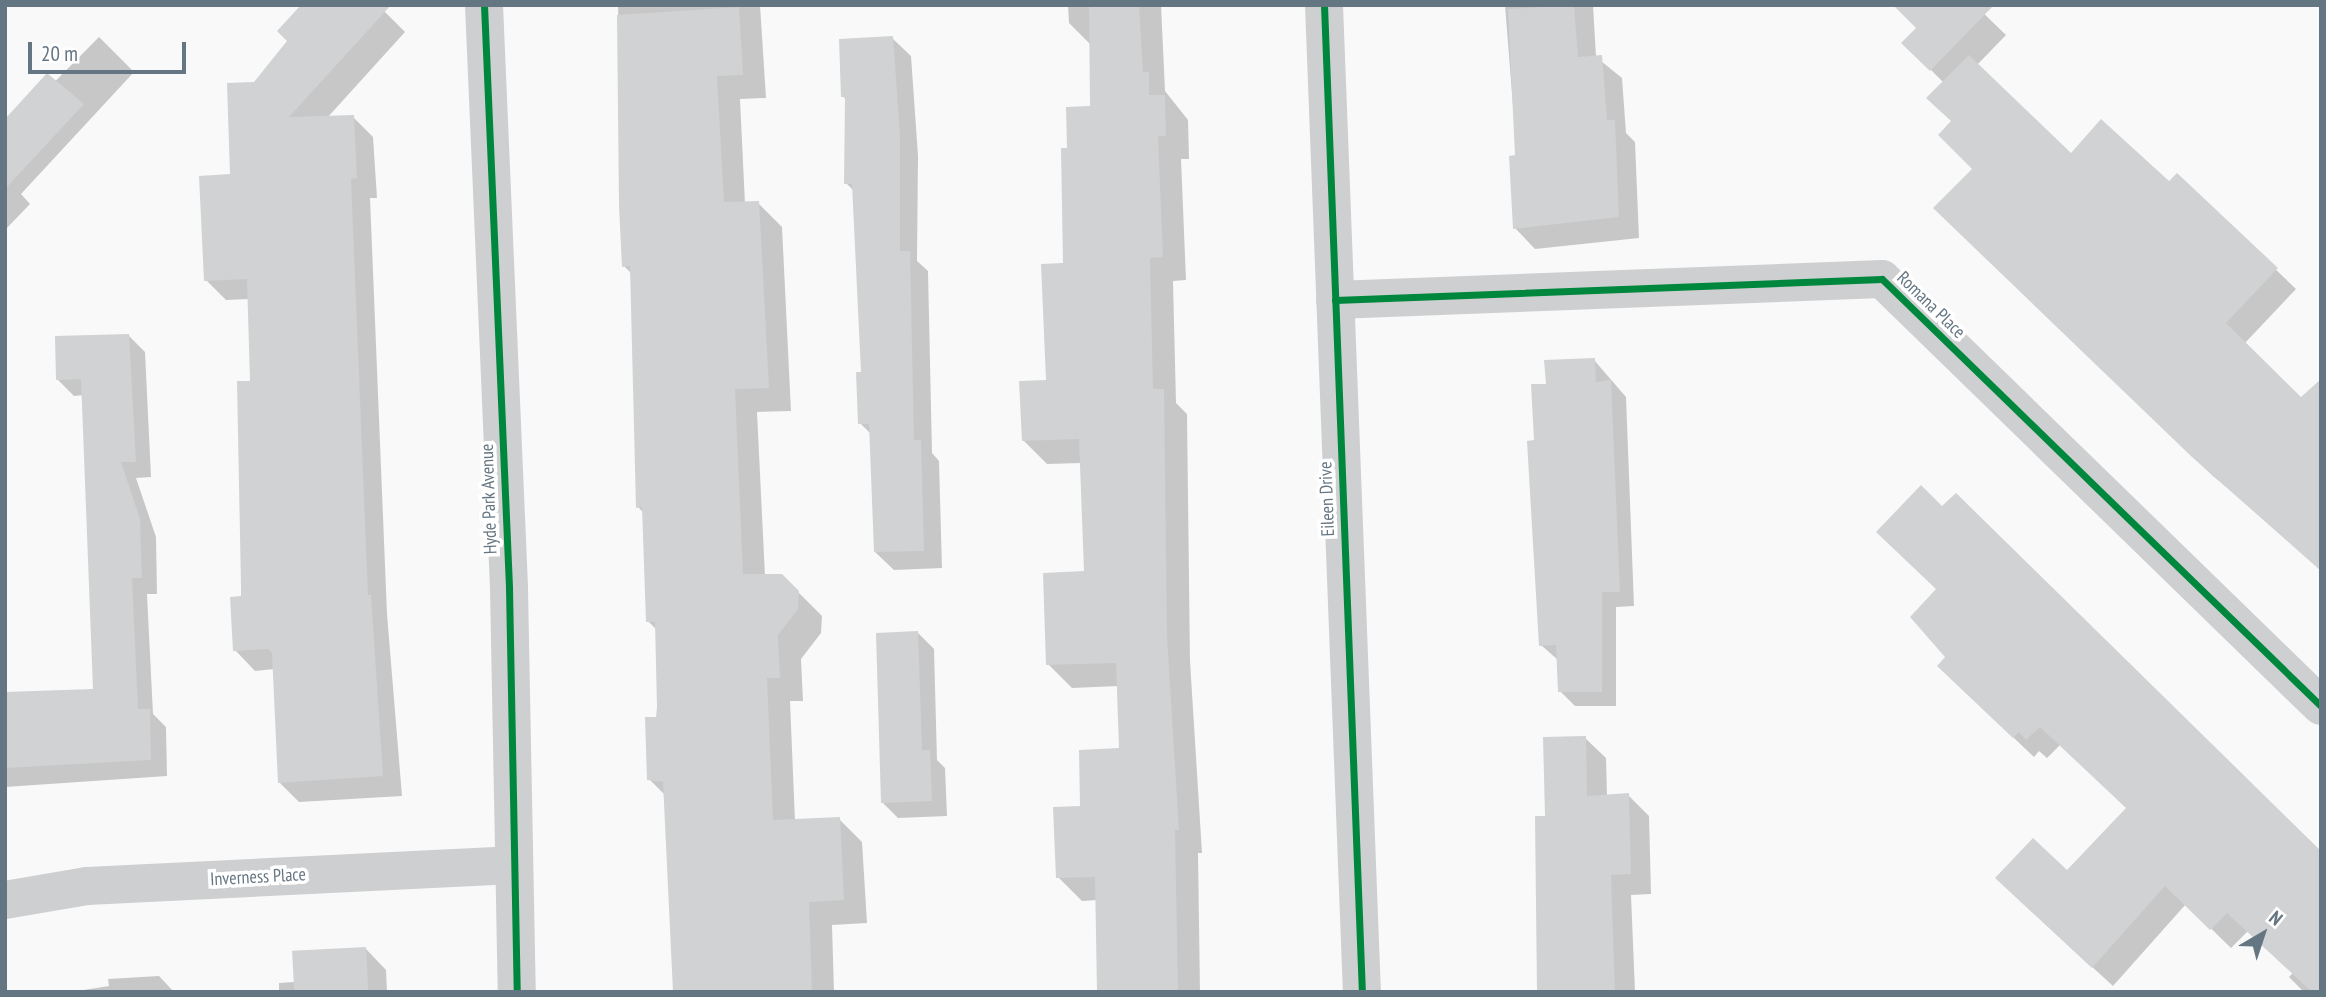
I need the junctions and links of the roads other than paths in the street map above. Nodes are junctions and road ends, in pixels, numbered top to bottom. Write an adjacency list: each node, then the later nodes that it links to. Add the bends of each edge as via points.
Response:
1 (484, 5): 5 (street, Hyde Park Avenue, via 509,588)
2 (1324, 5): 3 (street, Eileen Drive)
3 (1335, 300): 4 (street, Romana Place, via 1882,279); 8 (street, Eileen Drive)
4 (2321, 706)
5 (512, 864): 6 (street, Inverness Place, via 87,886); 7 (street, Hyde Park Avenue)
6 (5, 900)
7 (517, 992)
8 (1362, 992)

